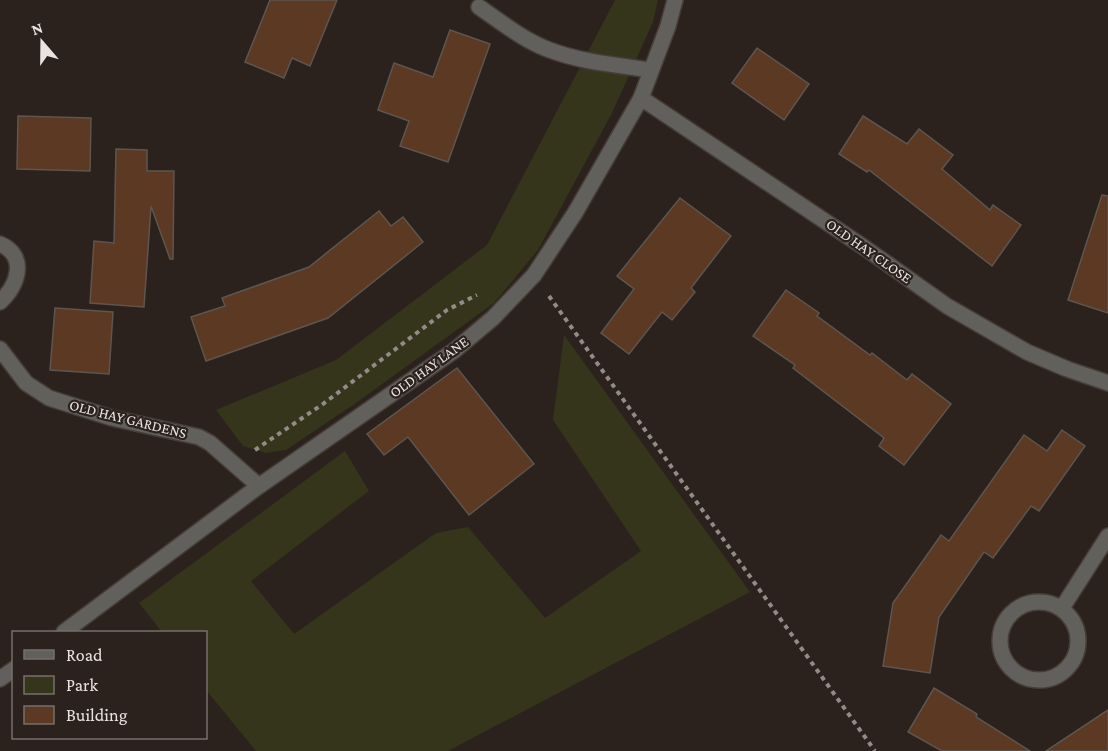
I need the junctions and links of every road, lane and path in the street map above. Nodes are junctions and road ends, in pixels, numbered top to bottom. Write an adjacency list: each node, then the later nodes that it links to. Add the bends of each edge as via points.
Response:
1 (675, 0): 3 (street, OLD HAY LANE)
2 (479, 7): 3 (street, via 545,48 575,58)
3 (651, 70): 4 (street, OLD HAY LANE)
4 (641, 98): 6 (street, OLD HAY LANE, via 575,213); 10 (street, OLD HAY CLOSE, via 947,306 1027,352)
5 (0, 244): 8 (street, via 9,248 16,259 17,275 13,288)
6 (534, 275): 12 (street, OLD HAY LANE, via 455,350); 16 (path)
7 (483, 292): 11 (path, via 447,310 323,404)
8 (0, 302)
9 (0, 349): 11 (street, OLD HAY GARDENS, via 26,383 49,398 112,418 199,437)
10 (1108, 383)
11 (234, 464): 12 (street, OLD HAY GARDENS)
12 (259, 486): 15 (street, OLD HAY LANE)
13 (1108, 536): 14 (street)
14 (1062, 608): 14 (street, via 1078,635 1077,654 1062,673 1051,679 1026,679 1006,662 1000,650 1004,623 1023,604 1037,601)
15 (67, 631)
16 (875, 751)

